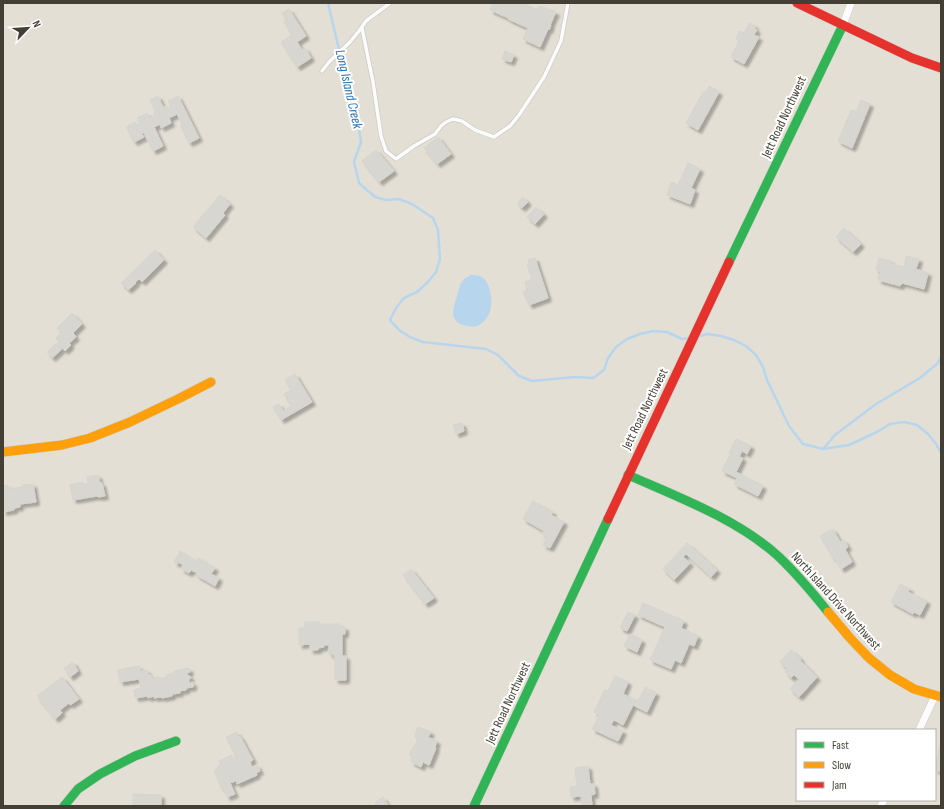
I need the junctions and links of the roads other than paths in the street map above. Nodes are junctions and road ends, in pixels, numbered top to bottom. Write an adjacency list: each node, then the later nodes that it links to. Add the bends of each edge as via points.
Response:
1 (390, 3): 6 (lane, via 366,21)
2 (568, 3): 6 (lane, via 561,41 553,59 544,77 510,126 494,137 453,119 396,159 386,152 381,136)
3 (797, 3): 5 (street)
4 (851, 3): 5 (street)
5 (843, 24): 7 (street, via 912,58); 11 (street, Jett Road Northwest)
6 (362, 28): 8 (lane)
7 (941, 68)
8 (322, 71)
9 (211, 382): 10 (street, via 118,428 94,437 70,444)
10 (3, 452)
11 (628, 475): 12 (street, North Island Drive Northwest, via 716,514 756,539 796,573 872,662 901,682); 16 (street, Jett Road Northwest)
12 (938, 697): 13 (street)
13 (919, 729)
14 (176, 741): 15 (street, via 135,756 100,774 78,789)
15 (64, 806)
16 (474, 806)

